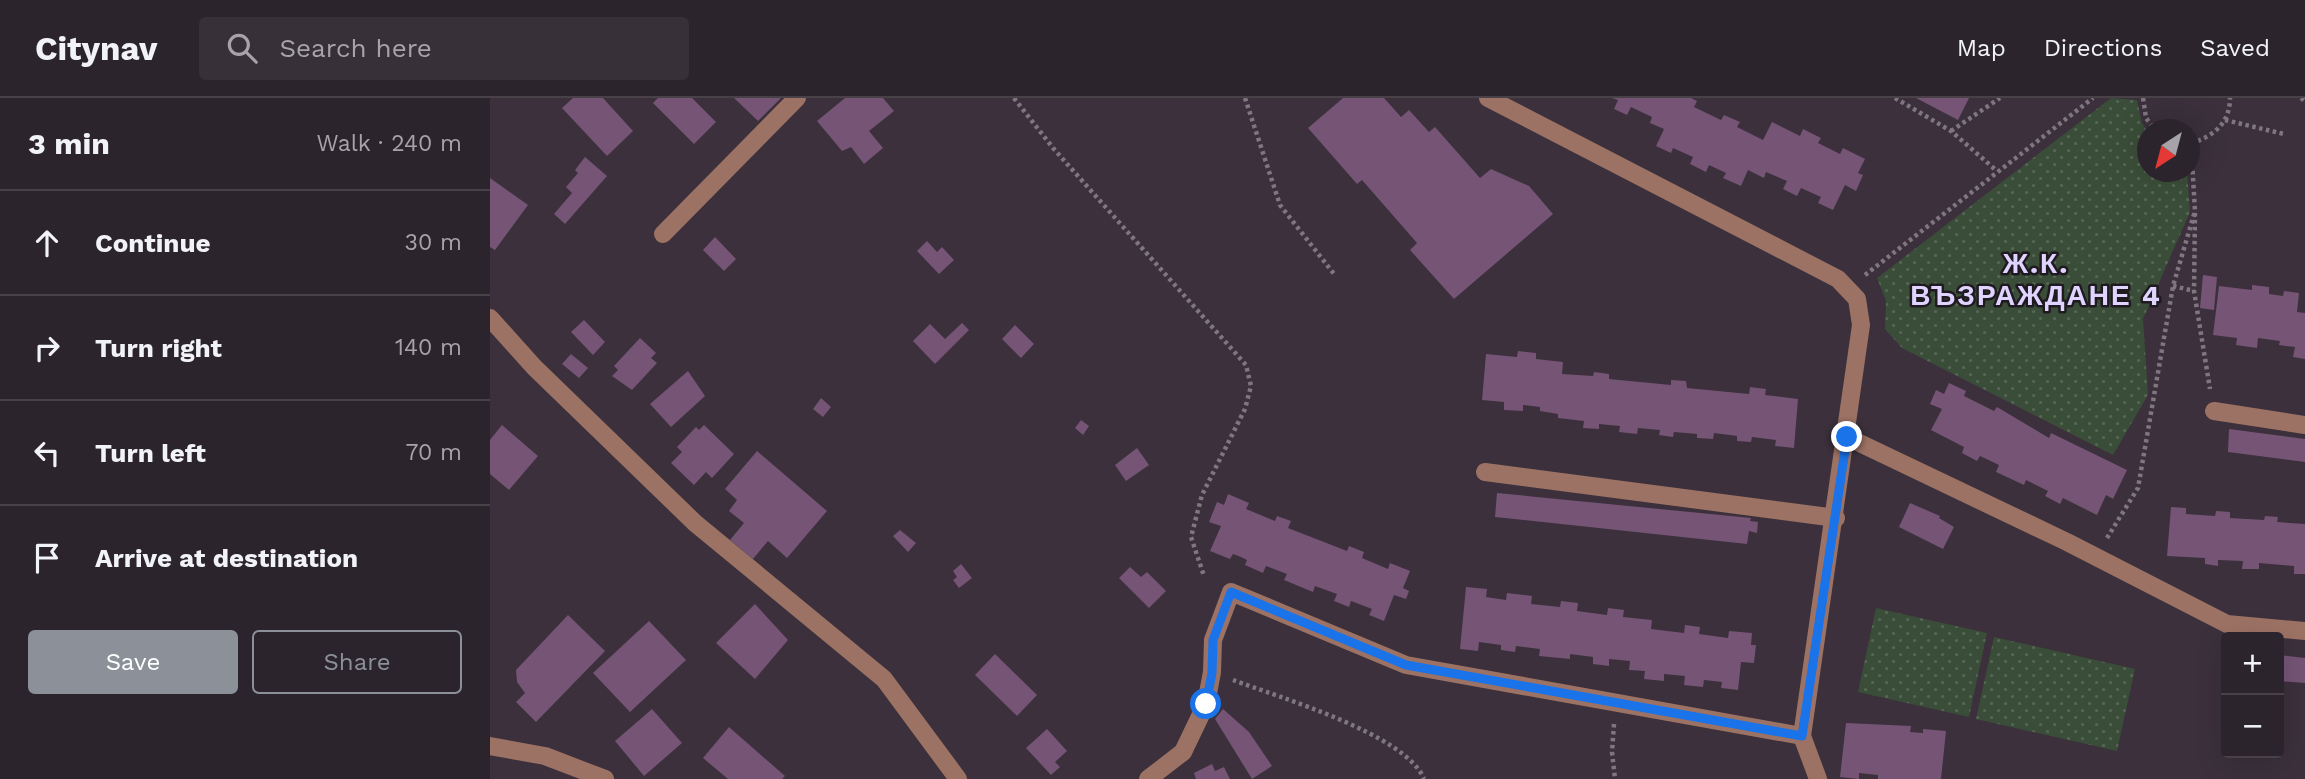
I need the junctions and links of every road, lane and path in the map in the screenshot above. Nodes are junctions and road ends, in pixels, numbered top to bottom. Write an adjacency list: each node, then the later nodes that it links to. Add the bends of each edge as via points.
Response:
1 (797, 98): 18 (street)
2 (1014, 98): 30 (path, via 1246,365 1251,386 1245,410 1202,495 1191,537)
3 (1245, 98): 19 (path, via 1280,205)
4 (1488, 98): 21 (street, via 1838,279)
5 (1895, 98): 12 (path)
6 (2000, 98): 12 (path)
7 (2093, 98): 15 (path)
8 (2143, 98): 10 (path)
9 (2230, 98): 11 (path)
10 (2148, 119)
11 (2225, 120): 13 (path); 14 (path)
12 (1951, 131): 15 (path)
13 (2284, 134)
14 (2200, 139)
15 (1997, 171): 21 (path)
16 (2193, 182): 17 (path)
17 (2195, 211): 20 (path); 22 (path)
18 (663, 234)
19 (1334, 274)
20 (2173, 286): 22 (path); 29 (path, via 2138,488)
21 (1847, 289): 26 (street, via 1857,299 1861,325)
22 (2194, 291): 24 (path)
23 (490, 318): 37 (street, via 534,367 695,523 884,679)
24 (2214, 411): 25 (street)
25 (2305, 425)
26 (1847, 437): 28 (street); 29 (street)
27 (1485, 472): 28 (street)
28 (1836, 518): 34 (street)
29 (2095, 558): 31 (street, via 2227,624)
30 (1203, 576)
31 (2305, 631)
32 (1212, 673): 33 (street, via 1213,640 1231,592 1406,665); 38 (street, via 1206,704 1183,752); 39 (path, via 1361,728 1419,767)
33 (1615, 702): 34 (street); 40 (path)
34 (1802, 736): 41 (street)
35 (490, 746): 36 (street, via 545,756)
36 (605, 779)
37 (958, 779)
38 (1149, 779)
39 (1424, 779)
40 (1615, 779)
41 (1818, 779)

